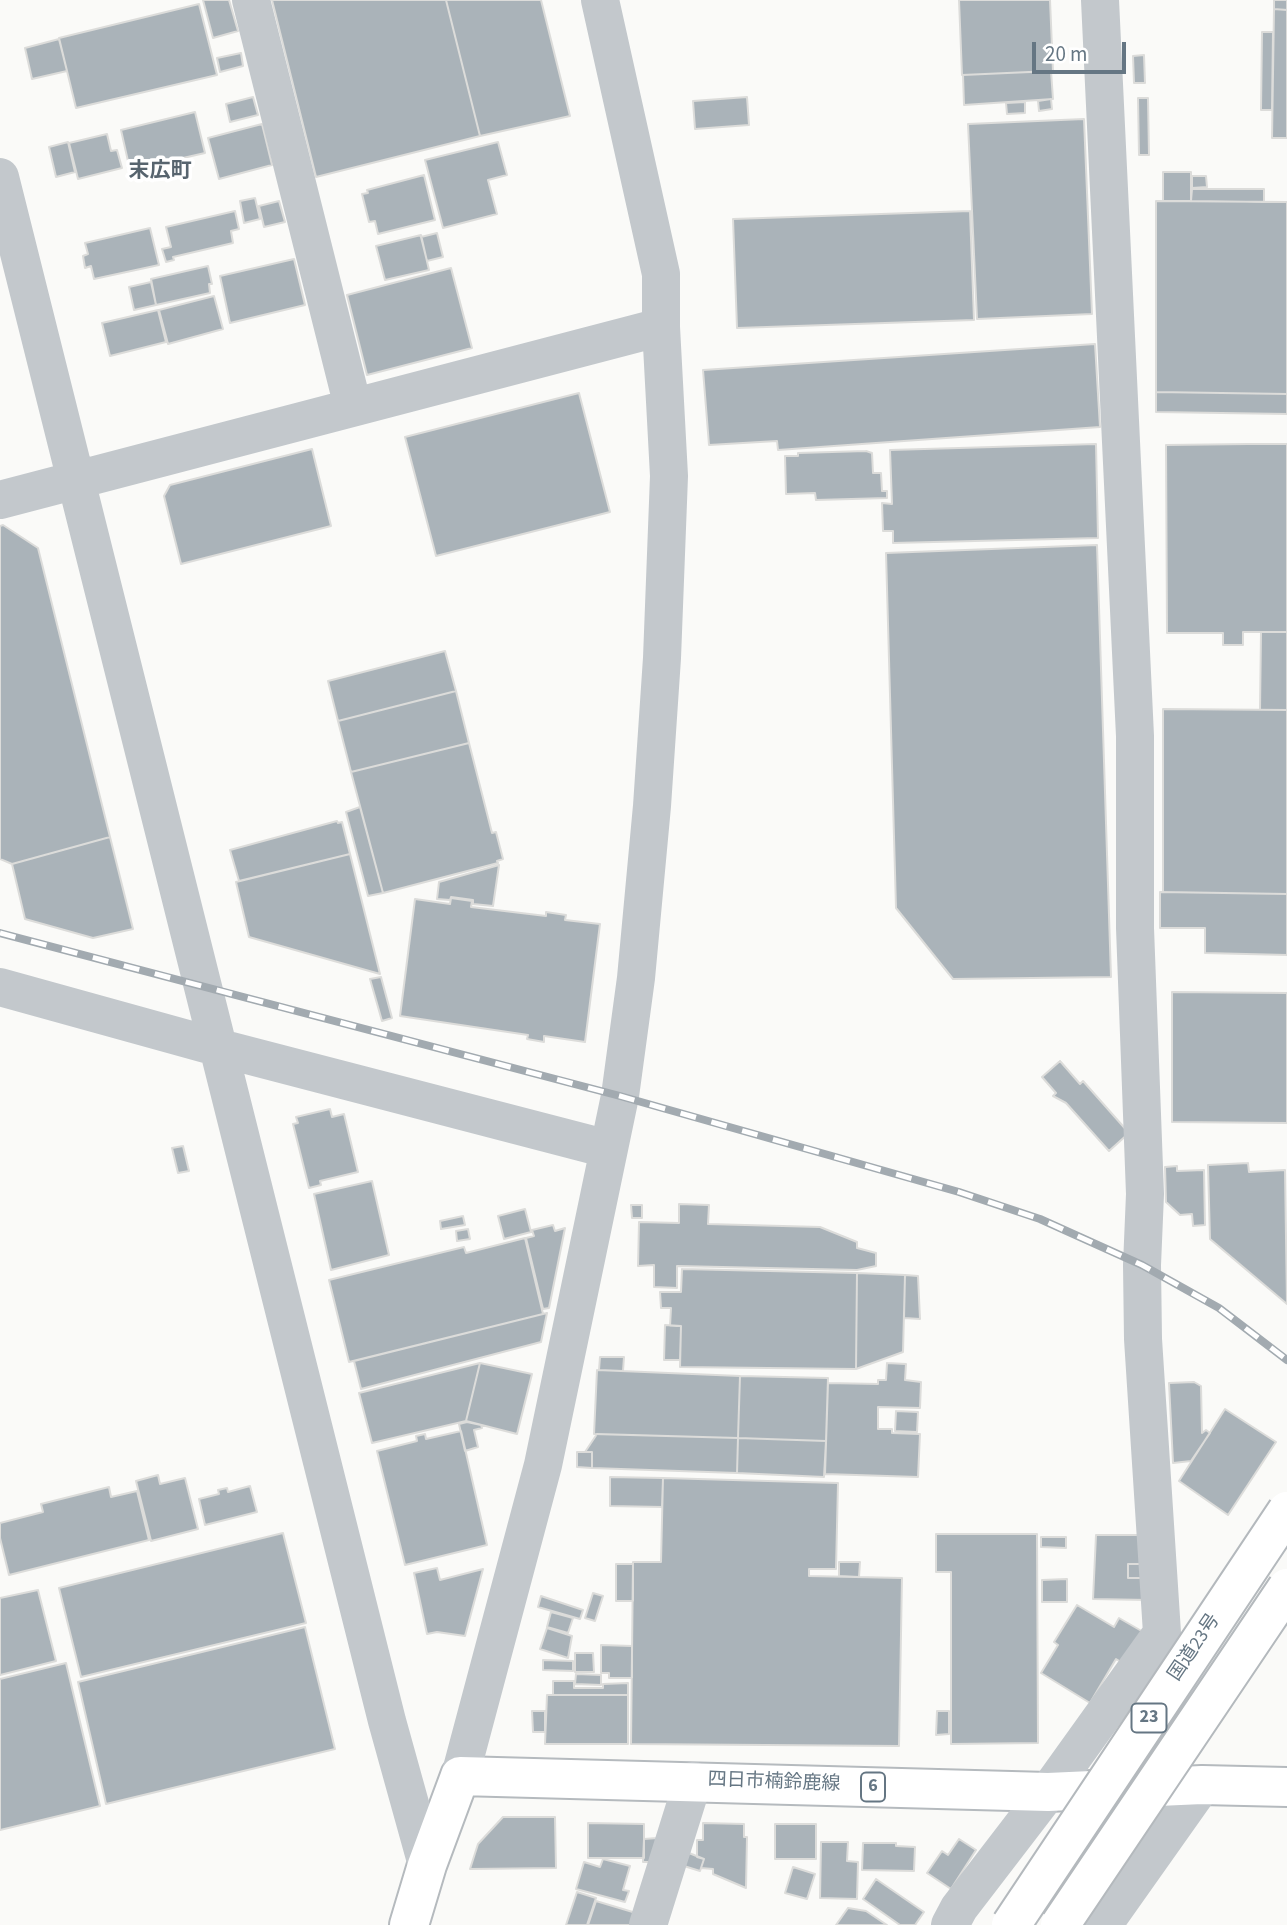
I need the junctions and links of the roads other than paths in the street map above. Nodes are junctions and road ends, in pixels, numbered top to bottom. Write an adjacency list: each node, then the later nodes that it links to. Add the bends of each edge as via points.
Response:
1 (251, 0): 6 (street)
2 (600, 0): 5 (street, via 661,274)
3 (1100, 0): 18 (street, via 1135,736 1135,928 1146,1194 1143,1339 1163,1633)
4 (0, 177): 7 (street)
5 (662, 327): 6 (street); 11 (street, via 669,476 662,658 636,978)
6 (354, 407): 7 (street)
7 (76, 481): 8 (street); 10 (street)
8 (0, 500)
9 (0, 987): 10 (street)
10 (220, 1048): 11 (street); 19 (street)
11 (608, 1149): 14 (street, via 543,1465)
12 (1287, 1511): 23 (main road, 国道23号 / 23, bridge)
13 (1287, 1588): 24 (main road, 23, bridge)
14 (460, 1776): 15 (main road, 四日市楠鈴鹿線 / 6); 19 (main road)
15 (692, 1781): 18 (main road, 四日市楠鈴鹿線 / 6); 21 (street)
16 (1202, 1785): 17 (main road, 四日市楠鈴鹿線 / 6); 18 (main road, 四日市楠鈴鹿線 / 6); 25 (street)
17 (1287, 1787)
18 (1048, 1792): 22 (street)
19 (427, 1865): 20 (main road)
20 (409, 1925)
21 (648, 1925)
22 (950, 1925)
23 (1011, 1925)
24 (1060, 1925)
25 (1103, 1925)

